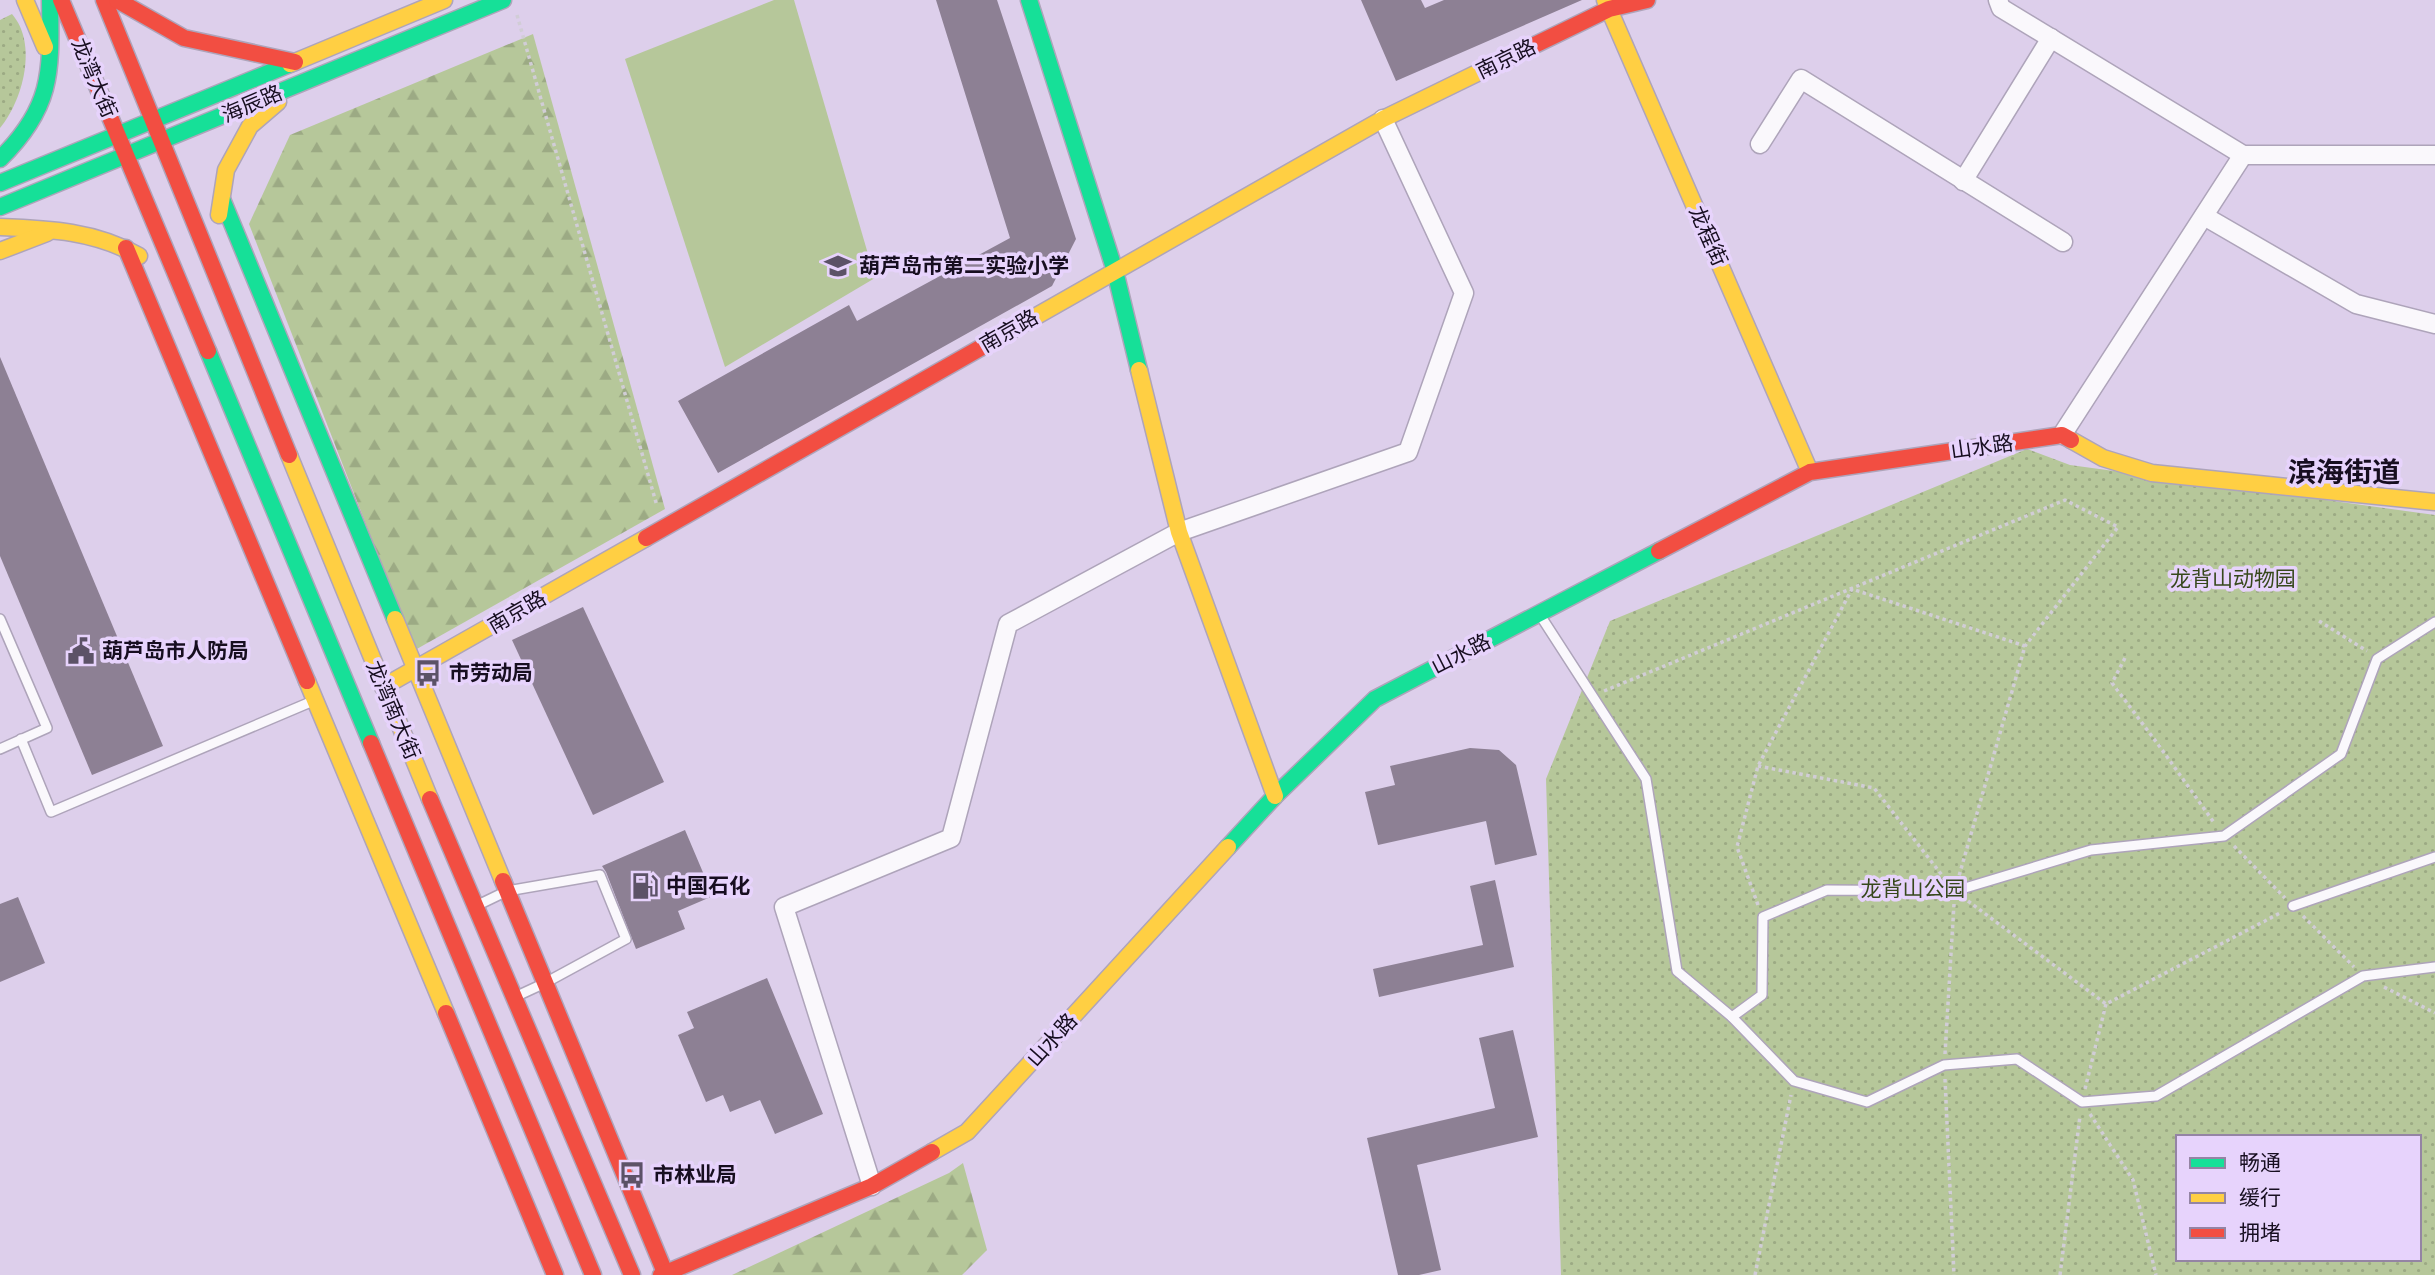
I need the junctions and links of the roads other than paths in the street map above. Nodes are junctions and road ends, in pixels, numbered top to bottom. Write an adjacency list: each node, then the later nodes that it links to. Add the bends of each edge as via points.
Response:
1 (25, 0): 15 (main road)
2 (50, 0): 15 (main road)
3 (61, 0): 20 (main road, 龙湾大街)
4 (104, 0): 18 (main road, 龙湾大街)
5 (117, 0): 13 (main road)
6 (140, 0): 13 (main road)
7 (444, 0): 16 (main road, 海辰路)
8 (503, 0): 17 (main road, 海辰路)
9 (1029, 0): 37 (main road)
10 (1647, 0): 12 (main road, 南京路)
11 (1998, 0): 14 (street, via 2001,8)
12 (1607, 4): 19 (main road, 南京路); 43 (main road, 龙程街)
13 (147, 17): 16 (main road, via 184,38)
14 (2051, 38): 24 (street); 27 (street)
15 (50, 59): 23 (main road, via 50,75 35,117)
16 (295, 62): 18 (main road, 海辰路)
17 (297, 86): 21 (main road, 海辰路); 29 (main road, via 250,126 226,170)
18 (155, 120): 20 (main road, 海辰路); 21 (main road, 龙湾大街)
19 (1383, 120): 37 (main road, 南京路); 45 (street, via 1464,293 1408,452)
20 (117, 135): 26 (main road, 龙湾大街); 28 (main road, 海辰路)
21 (163, 141): 26 (main road, 海辰路); 39 (main road, 龙湾南大街)
22 (1760, 144): 27 (street, via 1801,79)
23 (4, 154)
24 (2243, 155): 25 (street); 31 (street)
25 (2435, 155)
26 (127, 156): 30 (main road, 海辰路); 38 (main road, 龙湾南大街)
27 (1963, 181): 34 (street)
28 (0, 183)
29 (222, 199): 39 (main road, via 218,232); 49 (main road)
30 (0, 206)
31 (2204, 216): 40 (street, via 2356,304); 41 (street)
32 (0, 227): 33 (main road)
33 (56, 230): 35 (main road, via 96,234); 36 (main road)
34 (2063, 242)
35 (126, 248): 38 (main road); 42 (main road)
36 (0, 251)
37 (1115, 271): 45 (main road); 49 (main road, 南京路)
38 (180, 283): 42 (main road, 龙湾南大街)
39 (228, 304): 50 (main road, 龙湾南大街)
40 (2435, 324)
41 (2062, 435): 43 (main road, 山水路); 44 (main road, via 2103,458 2152,473)
42 (236, 465): 51 (main road); 61 (main road, 龙湾南大街)
43 (1810, 472): 46 (main road, 山水路)
44 (2435, 502)
45 (1180, 533): 55 (main road); 65 (street, via 1008,624 951,838 785,907)
46 (1539, 613): 55 (main road, 山水路, via 1374,699); 64 (lane, via 1646,779 1677,971)
47 (0, 619): 52 (lane, via 47,728)
48 (2435, 622): 64 (lane, via 2377,659 2342,754 2224,836 2091,850 1955,891 1827,890 1763,917 1762,995)
49 (416, 669): 50 (main road, 南京路); 54 (main road)
50 (383, 687): 54 (main road, 龙湾南大街)
51 (315, 700): 52 (lane, via 51,812); 61 (main road)
52 (21, 739): 53 (lane)
53 (0, 749)
54 (438, 771): 57 (main road); 58 (main road, 龙湾南大街)
55 (1275, 796): 65 (main road, 山水路, via 967,1132)
56 (2435, 857): 59 (lane)
57 (507, 891): 58 (lane); 62 (main road); 62 (lane, via 600,875 621,926 626,939)
58 (476, 905): 63 (main road, 龙湾南大街)
59 (2293, 906)
60 (2435, 967): 64 (lane, via 2363,976 2155,1096 2082,1102 2017,1059 1944,1065 1867,1102 1794,1081)
61 (450, 979): 67 (main road); 68 (main road, 龙湾南大街)
62 (545, 984): 63 (lane); 66 (main road)
63 (515, 996): 69 (main road, 龙湾南大街)
64 (1732, 1017)
65 (872, 1186): 66 (main road, 山水路)
66 (664, 1274)
67 (555, 1275)
68 (593, 1275)
69 (632, 1275)

